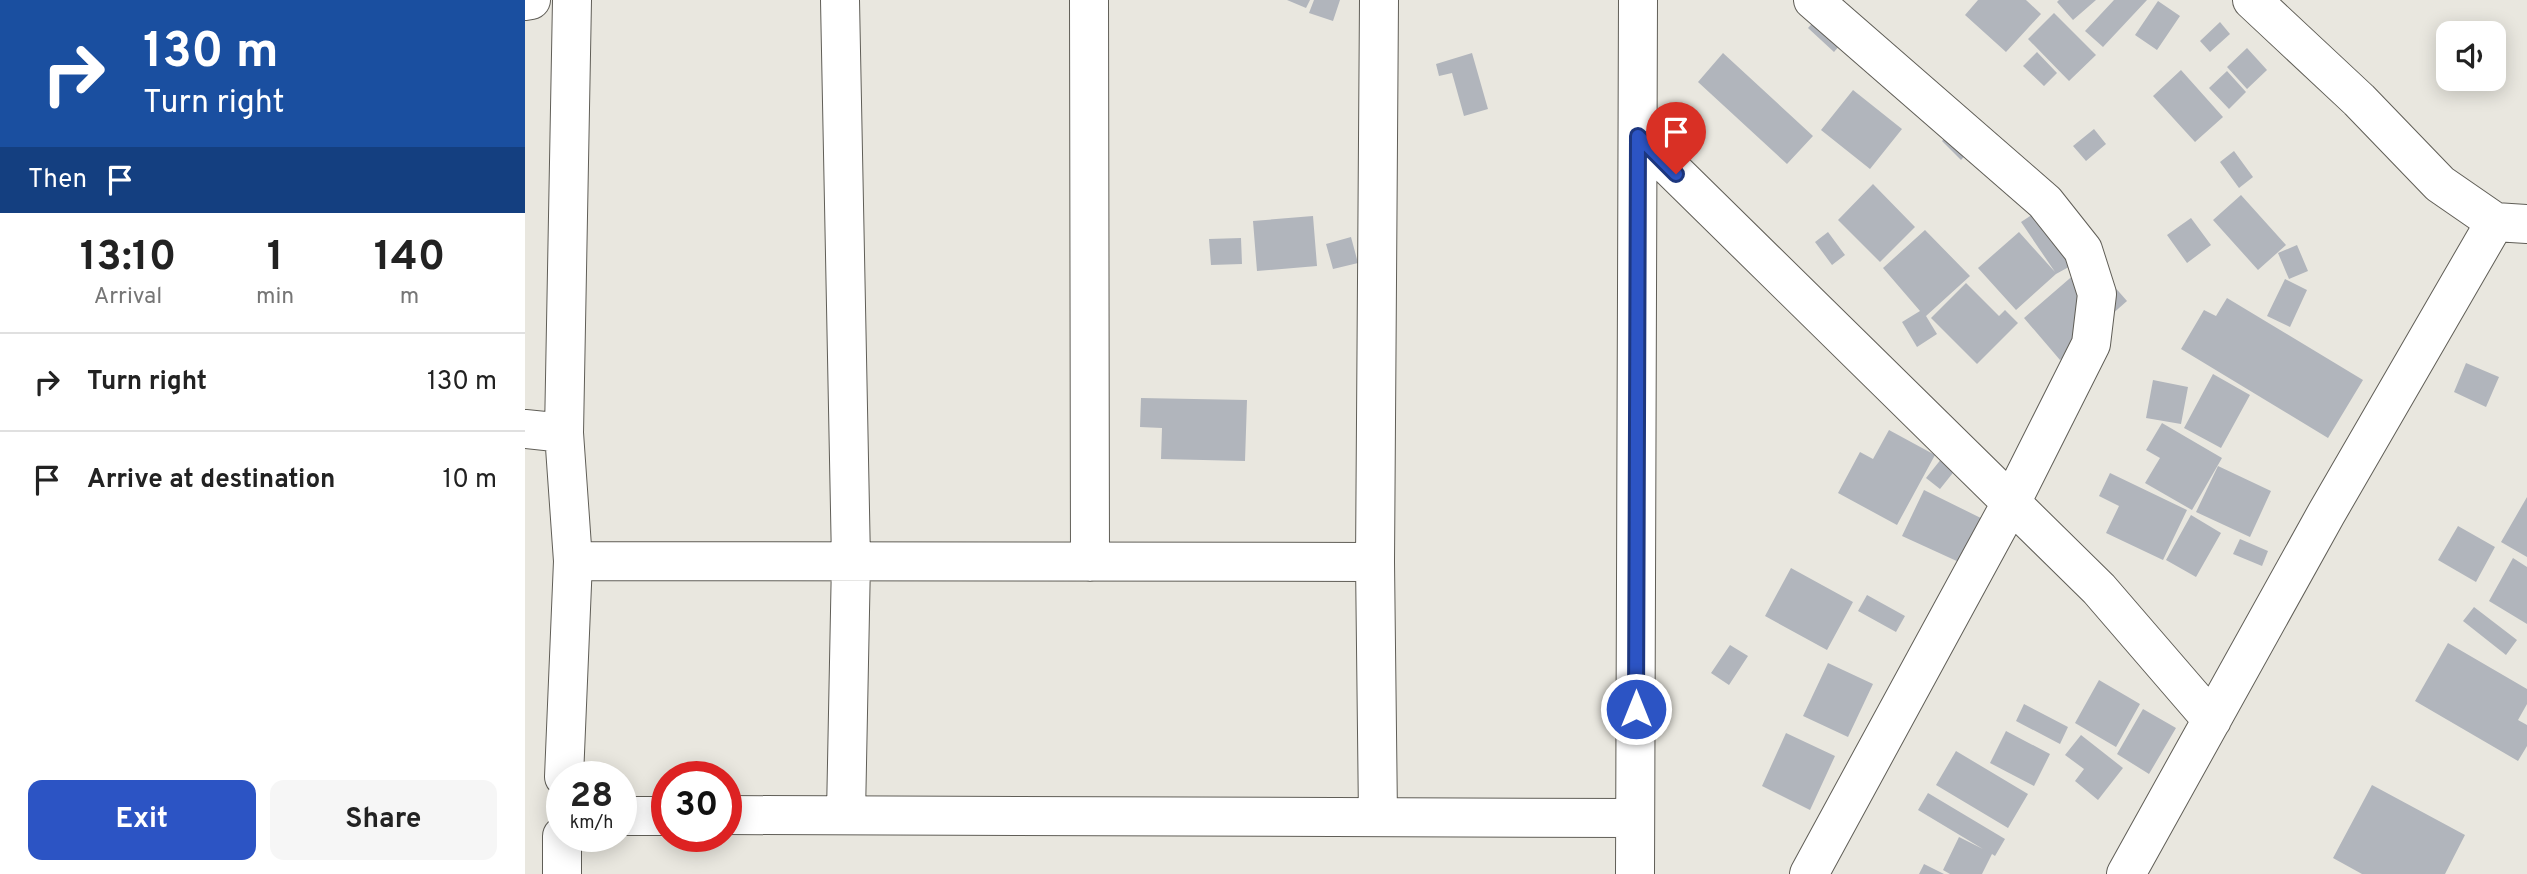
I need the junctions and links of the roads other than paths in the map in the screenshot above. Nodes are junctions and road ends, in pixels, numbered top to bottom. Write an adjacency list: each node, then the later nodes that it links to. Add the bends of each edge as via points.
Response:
1 (531, 0): 9 (street)
2 (572, 0): 13 (street)
3 (840, 0): 16 (street)
4 (1089, 0): 17 (street)
5 (1379, 0): 18 (street)
6 (1638, 0): 10 (street)
7 (1813, 0): 14 (street, via 2045,202 2083,250 2097,294 2091,344)
8 (2252, 0): 11 (street, via 2440,184)
9 (525, 1)
10 (1638, 136): 14 (street); 24 (street)
11 (2511, 223): 19 (street)
12 (525, 429): 13 (street)
13 (564, 433): 15 (street)
14 (2012, 501): 19 (street, via 2099,589); 28 (street)
15 (573, 561): 16 (street); 20 (street)
16 (851, 561): 17 (street); 21 (street)
17 (1090, 562): 18 (street)
18 (1375, 562): 23 (street)
19 (2212, 720): 29 (street)
20 (565, 761)
21 (846, 814): 22 (street); 23 (street)
22 (742, 815)
23 (1378, 817): 24 (street)
24 (1635, 818): 27 (street)
25 (562, 852): 26 (street)
26 (562, 874)
27 (1635, 874)
28 (1809, 874)
29 (2126, 874)

